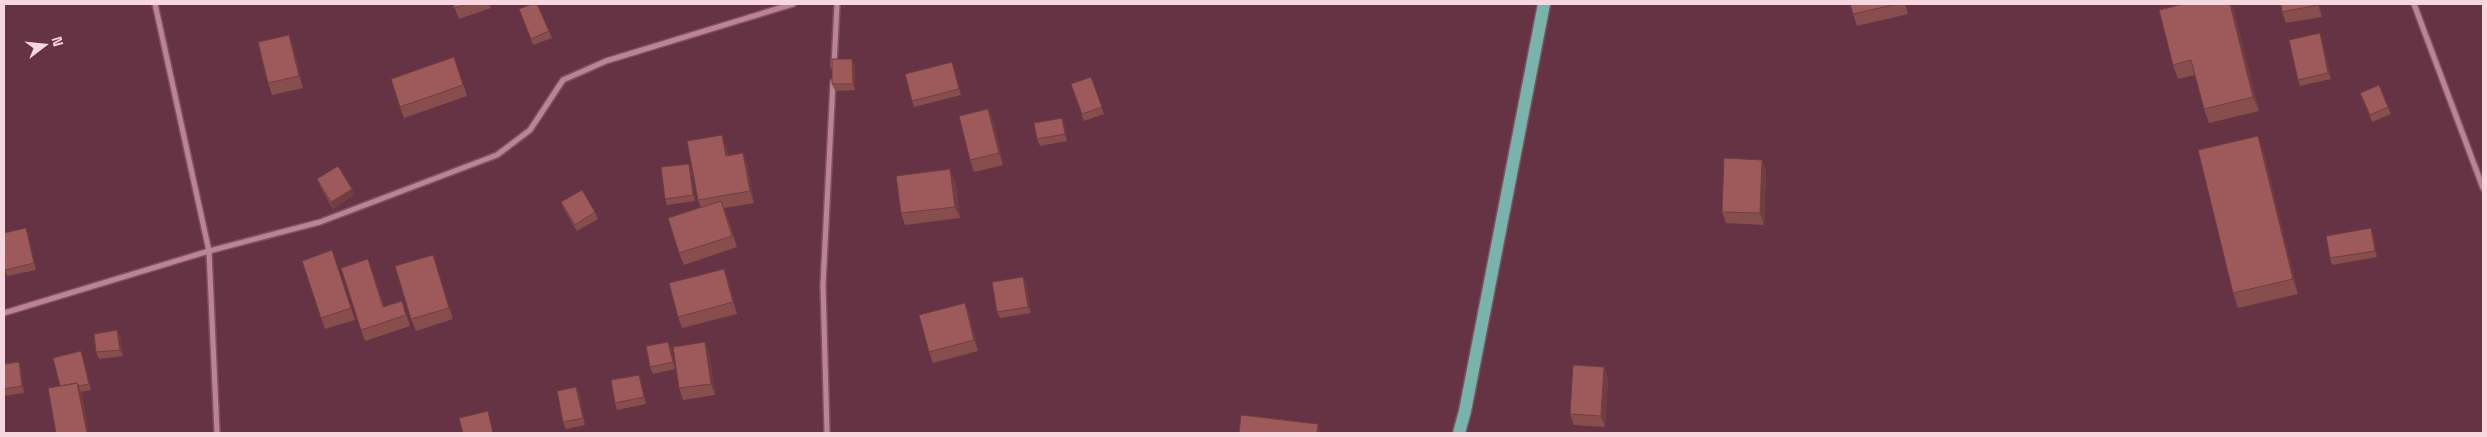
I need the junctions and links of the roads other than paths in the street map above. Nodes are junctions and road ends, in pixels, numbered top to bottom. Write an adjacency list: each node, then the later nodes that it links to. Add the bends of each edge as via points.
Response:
1 (155, 4): 7 (street)
2 (793, 4): 7 (street, via 606,61 562,80 530,130 497,155 320,222)
3 (837, 4): 10 (street, via 823,285)
4 (1544, 4): 11 (main road)
5 (2414, 4): 6 (street)
6 (2483, 188)
7 (209, 251): 8 (street); 9 (street)
8 (4, 313)
9 (218, 433)
10 (827, 433)
11 (1459, 433)

